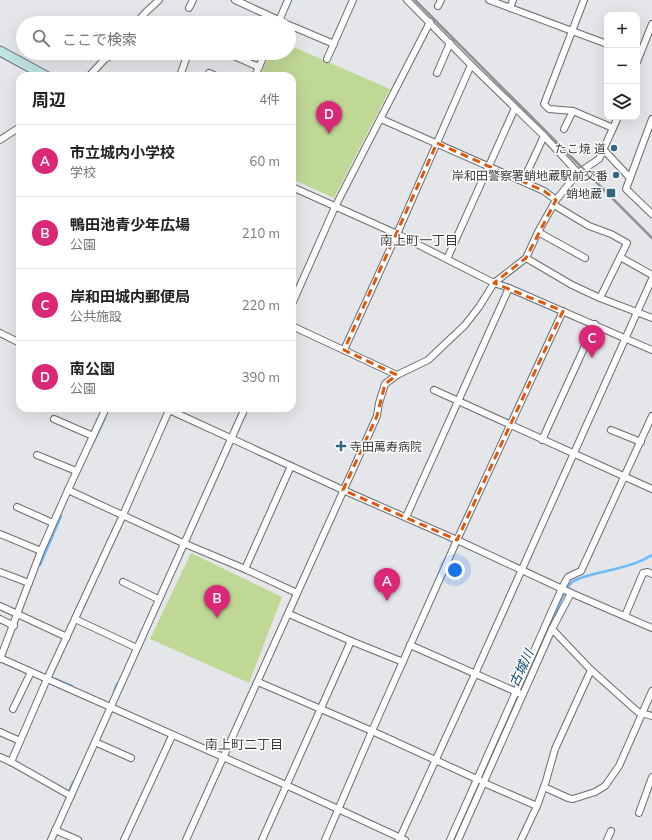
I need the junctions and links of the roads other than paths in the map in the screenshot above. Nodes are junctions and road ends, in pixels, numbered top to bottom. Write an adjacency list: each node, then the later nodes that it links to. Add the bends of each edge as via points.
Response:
1 (159, 0): 12 (street)
2 (194, 0): 10 (street)
3 (235, 0): 13 (street)
4 (288, 0): 14 (street)
5 (353, 0): 20 (street)
6 (407, 0): 15 (street)
7 (489, 0): 11 (street)
8 (513, 0): 11 (street)
9 (584, 0): 18 (street)
10 (189, 8)
11 (510, 8): 18 (street)
12 (142, 16)
13 (268, 16)
14 (283, 16)
15 (430, 22): 21 (street); 40 (street)
16 (652, 24): 23 (street)
17 (296, 28): 20 (street)
18 (572, 31): 19 (street); 39 (street, via 544,104 549,109)
19 (604, 43)
20 (334, 44): 24 (street)
21 (450, 44): 31 (street); 37 (street)
22 (0, 51): 25 (street)
23 (640, 53)
24 (327, 59)
25 (16, 60)
26 (17, 60): 33 (street)
27 (104, 60): 34 (street)
28 (186, 60): 35 (street)
29 (243, 60): 32 (street)
30 (262, 60): 32 (street)
31 (471, 65): 38 (street); 48 (street)
32 (259, 67): 36 (street)
33 (39, 72)
34 (93, 72)
35 (181, 72)
36 (257, 72)
37 (436, 73)
38 (515, 108): 46 (street); 50 (street)
39 (573, 111): 43 (street); 44 (street)
40 (381, 119): 48 (street); 56 (street)
41 (652, 119): 52 (street)
42 (617, 120): 43 (street)
43 (613, 128): 49 (street)
44 (564, 129)
45 (16, 130): 47 (street)
46 (544, 136): 51 (street); 53 (street)
47 (0, 140)
48 (437, 143): 50 (street); 59 (street)
49 (604, 150): 51 (street, via 599,159); 52 (street)
50 (489, 166): 53 (street); 63 (street)
51 (578, 173): 55 (street)
52 (630, 178): 57 (street, via 626,189)
53 (523, 181): 55 (street, via 544,191)
54 (296, 189): 56 (street)
55 (555, 202): 58 (street); 60 (street, via 589,226 627,243)
56 (335, 207): 59 (street); 68 (street)
57 (652, 214)
58 (538, 232): 61 (street); 62 (street)
59 (397, 234): 63 (street); 78 (street)
60 (620, 257): 64 (street); 69 (street)
61 (526, 258): 66 (street); 69 (street)
62 (585, 258)
63 (447, 259): 66 (street)
64 (652, 276)
65 (652, 279): 71 (street)
66 (494, 283): 67 (street); 80 (street, via 465,325 428,360)
67 (509, 288): 70 (street); 82 (street)
68 (296, 295)
69 (600, 298): 71 (street)
70 (563, 311): 73 (street); 89 (street)
71 (636, 312): 72 (street); 76 (street)
72 (652, 318)
73 (594, 324): 76 (street); 93 (street)
74 (296, 328): 78 (street)
75 (0, 333): 77 (street)
76 (626, 338): 79 (street); 95 (street)
77 (16, 340)
78 (344, 350): 80 (street)
79 (652, 350)
80 (397, 375): 102 (street, via 385,384 377,416)
81 (434, 390): 82 (street)
82 (458, 401): 89 (street); 105 (street)
83 (104, 412): 91 (street)
84 (167, 412): 104 (street)
85 (175, 412): 92 (street)
86 (243, 412): 92 (street)
87 (652, 416): 94 (street)
88 (54, 419): 91 (street)
89 (511, 426): 93 (street); 108 (street)
90 (611, 430): 94 (street)
91 (93, 436): 98 (street)
92 (231, 438): 97 (street); 109 (street)
93 (542, 440): 95 (street)
94 (641, 442): 99 (street)
95 (573, 454): 99 (street); 112 (street)
96 (37, 455): 98 (street)
97 (291, 466): 102 (street); 111 (street)
98 (76, 471): 101 (street)
99 (625, 476): 100 (street); 117 (street, via 581,571 568,577)
100 (652, 489)
101 (68, 490): 104 (street); 106 (street)
102 (343, 490): 105 (street); 119 (street)
103 (17, 507): 106 (street)
104 (123, 515): 109 (street); 126 (street)
105 (406, 517): 108 (street)
106 (53, 523): 110 (street)
107 (0, 534): 110 (street)
108 (457, 540): 112 (street); 132 (street)
109 (183, 543): 111 (street); 120 (street)
110 (41, 551): 116 (street)
111 (245, 569): 119 (street)
112 (521, 569): 117 (street); 138 (street)
113 (0, 572): 116 (street)
114 (652, 574): 124 (street, via 643,573)
115 (123, 582): 120 (street)
116 (29, 584): 122 (street)
117 (562, 588): 118 (street); 142 (street)
118 (571, 592): 124 (street); 129 (street)
119 (297, 593): 123 (street)
120 (158, 599): 133 (street)
121 (0, 606): 122 (street)
122 (18, 614): 127 (street); 130 (street)
123 (289, 614): 131 (street); 140 (street)
124 (624, 616): 128 (street)
125 (0, 619): 127 (street)
126 (75, 619): 130 (street); 133 (street)
127 (14, 626): 134 (street)
128 (652, 628)
129 (552, 629): 136 (street); 143 (street)
130 (66, 637): 139 (street)
131 (351, 641): 135 (street); 146 (street)
132 (410, 645): 135 (street); 138 (street)
133 (137, 648): 145 (street)
134 (0, 659): 137 (street)
135 (403, 662): 150 (street)
136 (591, 670): 148 (street, via 638,712); 164 (street, via 555,749)
137 (31, 672): 139 (street); 147 (street)
138 (475, 674): 142 (street); 158 (street)
139 (47, 679): 145 (street); 153 (street)
140 (258, 682): 146 (street); 157 (street)
141 (652, 691): 144 (street)
142 (516, 692): 143 (street); 161 (street)
143 (524, 694): 162 (street)
144 (649, 703): 148 (street)
145 (110, 708): 152 (street); 154 (street)
146 (320, 709): 150 (street); 163 (street)
147 (13, 710)
148 (643, 713): 149 (street); 164 (street, via 619,766 606,786 573,799)
149 (652, 716)
150 (372, 731): 158 (street); 167 (street)
151 (0, 732): 153 (street)
152 (172, 736): 157 (street); 174 (street)
153 (20, 741): 159 (street)
154 (95, 742): 156 (street); 165 (street)
155 (0, 757): 159 (street)
156 (131, 758)
157 (224, 758): 163 (street); 175 (street)
158 (436, 761): 161 (street); 171 (street)
159 (11, 762): 165 (street)
160 (652, 777): 168 (street)
161 (477, 779): 162 (street); 178 (street)
162 (484, 782): 166 (street); 179 (street)
163 (286, 786): 167 (street); 176 (street)
164 (544, 787): 166 (street)
165 (71, 796): 169 (street)
166 (537, 806): 180 (street)
167 (338, 810): 171 (street); 177 (street)
168 (639, 813)
169 (55, 830): 172 (street); 173 (street)
170 (611, 831): 181 (street)
171 (402, 839)
172 (51, 840)
173 (78, 840)
174 (124, 840)
175 (186, 840)
176 (262, 840)
177 (325, 840)
178 (450, 840)
179 (458, 840)
180 (521, 840)
181 (607, 840)

